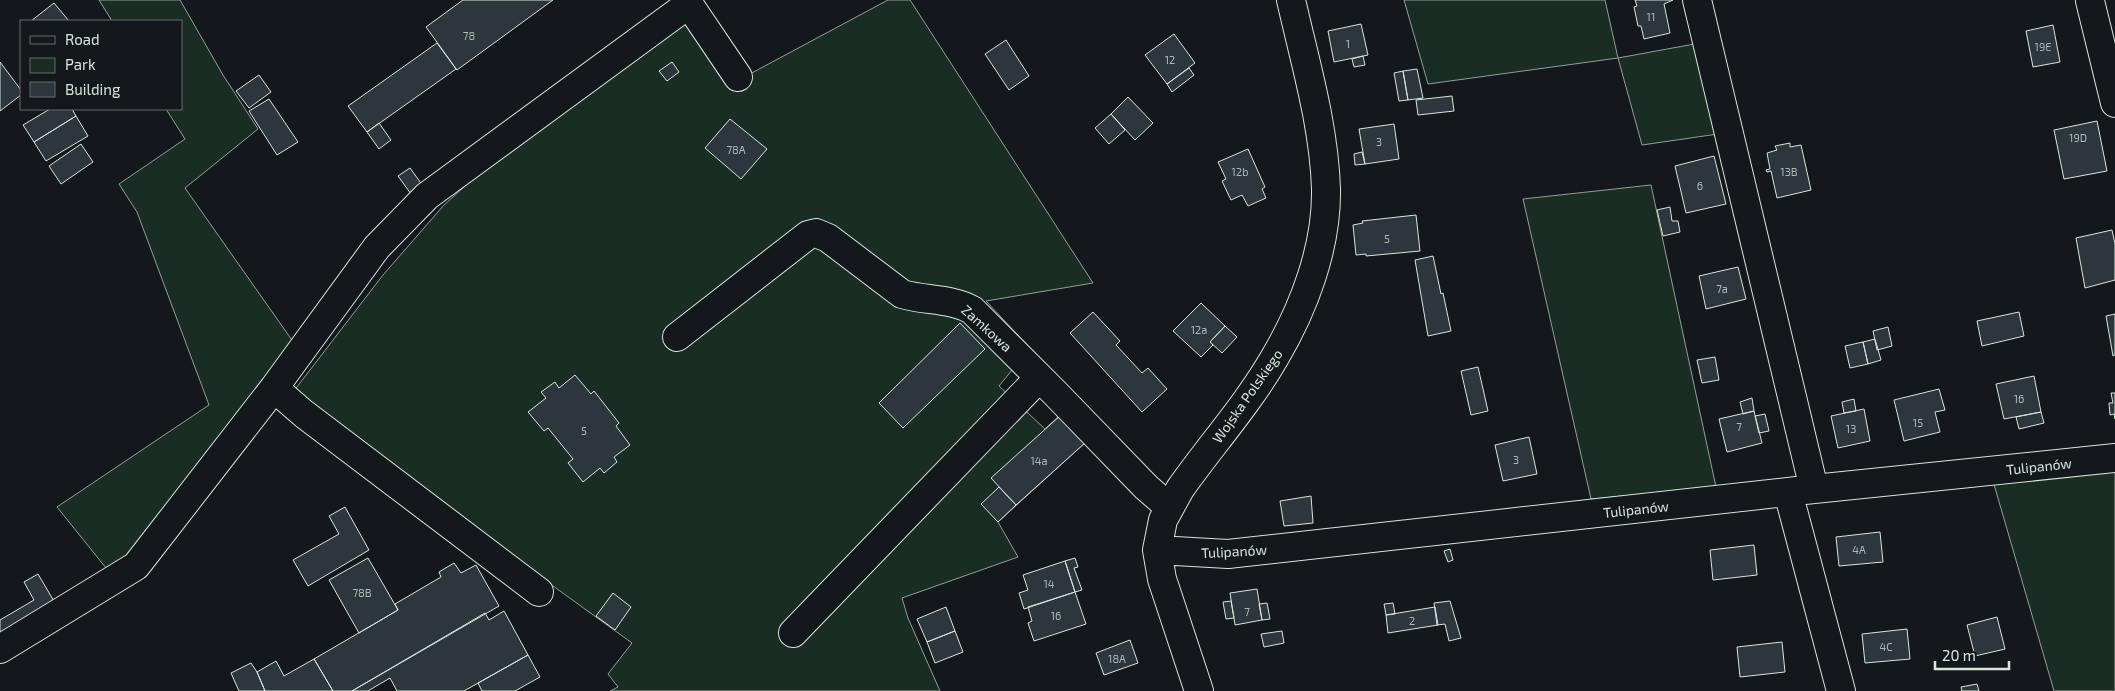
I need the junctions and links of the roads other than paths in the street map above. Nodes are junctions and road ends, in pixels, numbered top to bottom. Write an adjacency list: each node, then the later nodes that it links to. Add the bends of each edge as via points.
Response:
1 (1291, 0): 12 (street, Wojska Polskiego, via 1324,162 1325,208 1317,256 1299,308 1275,357)
2 (1697, 0): 11 (street)
3 (688, 2): 5 (street); 9 (street, via 427,196 377,247)
4 (2090, 2): 6 (street)
5 (738, 77)
6 (2115, 102)
7 (678, 337): 8 (street, Zamkowa, via 808,235 816,233 828,238 902,294 959,303 972,310)
8 (1039, 378): 12 (street, Zamkowa); 15 (street)
9 (274, 388): 14 (street); 16 (street, via 136,566)
10 (2115, 458): 11 (street, Tulipanów)
11 (1801, 490): 13 (street, Tulipanów, via 1228,554); 18 (street)
12 (1169, 507): 13 (street, Wojska Polskiego, via 1159,532)
13 (1157, 550): 17 (street, Wojska Polskiego, via 1162,578)
14 (539, 592)
15 (793, 633)
16 (0, 649)
17 (1199, 691)
18 (1840, 691)

